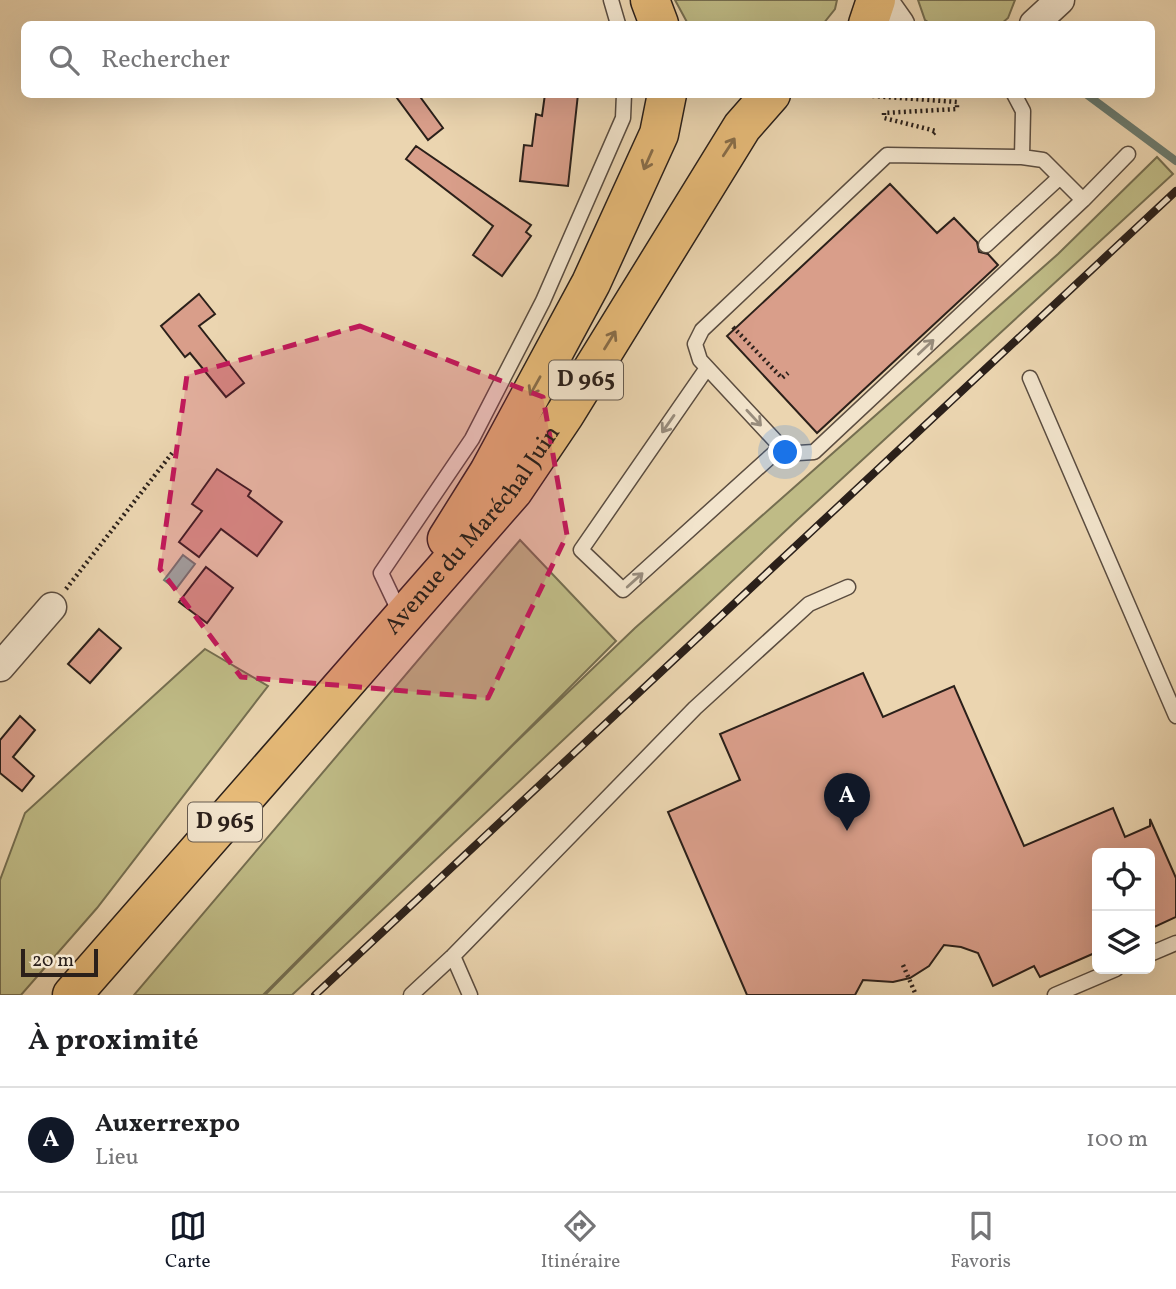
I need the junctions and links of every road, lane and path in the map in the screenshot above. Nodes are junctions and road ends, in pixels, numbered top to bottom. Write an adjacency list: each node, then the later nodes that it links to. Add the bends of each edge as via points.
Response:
1 (611, 0): 6 (lane)
2 (650, 0): 7 (main road)
3 (876, 0): 8 (main road)
4 (883, 0): 9 (street)
5 (1060, 0): 10 (street)
6 (617, 21)
7 (658, 21)
8 (869, 21)
9 (898, 21)
10 (1037, 21)
11 (624, 98): 30 (lane, via 623,118 543,301 472,439 381,573)
12 (666, 98): 30 (main road, Avenue du Maréchal Juin / D 965, one-way to 30, via 659,134 591,283 489,472)
13 (767, 98): 31 (main road, Avenue du Maréchal Juin / D 965, one-way to 13, via 513,491 742,127)
14 (901, 98): 16 (path, via 957,102 957,109 884,113 884,118 936,131)
15 (1016, 98): 18 (lane, via 1023,111)
16 (924, 142)
17 (1128, 154): 20 (lane)
18 (1022, 157): 19 (lane, via 1043,160); 23 (lane, via 887,155 702,330 695,344)
19 (1060, 177): 20 (lane); 21 (lane)
20 (1083, 200): 26 (lane, one-way to 20, via 814,452)
21 (986, 245)
22 (731, 324): 24 (path, via 782,378)
23 (708, 368): 26 (lane, one-way to 26); 26 (lane, one-way to 26, via 580,550 623,590)
24 (788, 373)
25 (1030, 378): 33 (lane)
26 (781, 447)
27 (173, 452): 29 (path)
28 (848, 587): 36 (lane, via 810,604 695,708)
29 (52, 607): 32 (street)
30 (400, 614): 31 (main road, Avenue du Maréchal Juin / D 965)
31 (377, 648): 39 (main road, Avenue du Maréchal Juin / D 965)
32 (0, 667)
33 (1176, 716)
34 (1176, 943): 35 (lane)
35 (1155, 952)
36 (453, 956): 40 (lane); 41 (lane)
37 (903, 965): 42 (path)
38 (1104, 974): 43 (lane)
39 (72, 995)
40 (411, 995)
41 (470, 995)
42 (916, 995)
43 (1055, 995)

